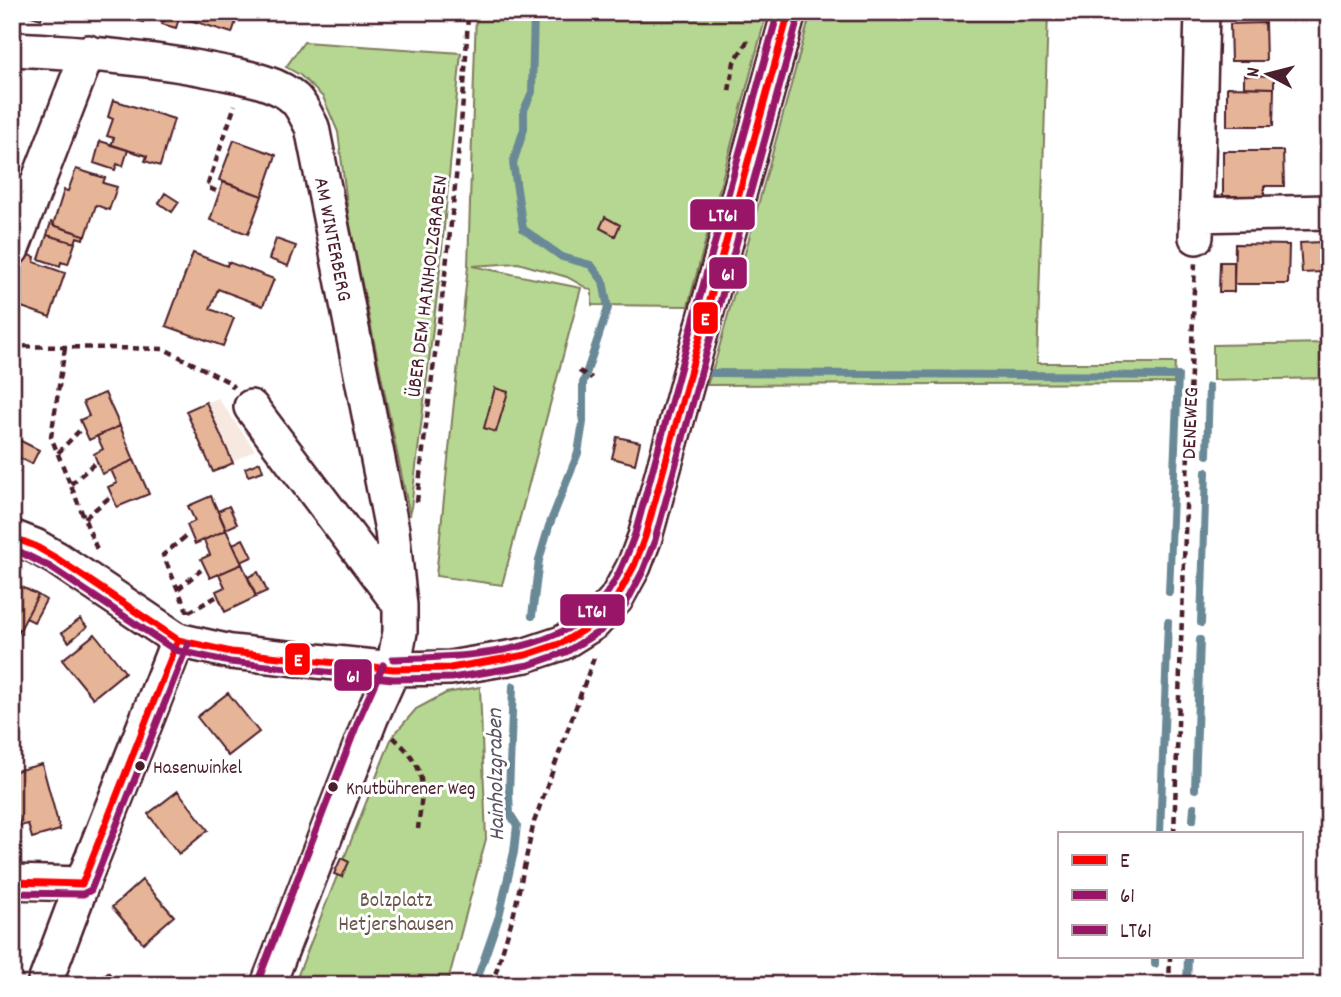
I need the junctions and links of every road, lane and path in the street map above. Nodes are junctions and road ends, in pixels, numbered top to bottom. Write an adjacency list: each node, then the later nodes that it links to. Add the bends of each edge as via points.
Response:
1 (468, 12): 25 (path, ÜBER DEM HAINHOLZGRABEN, via 442,309)
2 (789, 12): 34 (street, via 645,537 616,598)
3 (1202, 12): 11 (street)
4 (753, 32): 8 (path, via 734,62)
5 (12, 49): 6 (street, AM WINTERBERG)
6 (88, 52): 7 (street, AM WINTERBERG); 12 (street)
7 (245, 77): 9 (path, via 206,187); 33 (street, AM WINTERBERG, via 296,100 312,127 392,530)
8 (729, 91)
9 (216, 191)
10 (1329, 212): 11 (street)
11 (1196, 226): 39 (path, DENEWEG)
12 (12, 249)
13 (12, 346): 14 (path)
14 (65, 348): 17 (path, via 164,349 229,382); 19 (path, via 51,437)
15 (579, 371): 16 (path)
16 (592, 378)
17 (251, 407): 33 (street)
18 (79, 431): 19 (path)
19 (58, 453): 23 (path)
20 (95, 463): 23 (path)
21 (18, 471): 22 (path)
22 (12, 483)
23 (71, 484): 26 (path)
24 (110, 497): 26 (path)
25 (417, 505)
26 (85, 519): 29 (path)
27 (12, 537): 35 (street)
28 (186, 537): 31 (path, via 163,555)
29 (99, 554)
30 (201, 570): 31 (path)
31 (178, 589): 35 (path)
32 (216, 597): 35 (path)
33 (400, 605): 36 (street, AM WINTERBERG)
34 (594, 623): 36 (street, via 562,643 526,655 450,668); 45 (path, via 596,652 534,822)
35 (183, 626): 36 (street, via 231,652); 41 (street)
36 (393, 669): 37 (street)
37 (371, 718): 38 (path, via 404,747 420,770); 44 (street)
38 (418, 829)
39 (1174, 832)
40 (12, 882): 41 (street)
41 (82, 884): 43 (street)
42 (1170, 958): 46 (path)
43 (44, 985)
44 (268, 985)
45 (492, 985)
46 (1169, 985)

